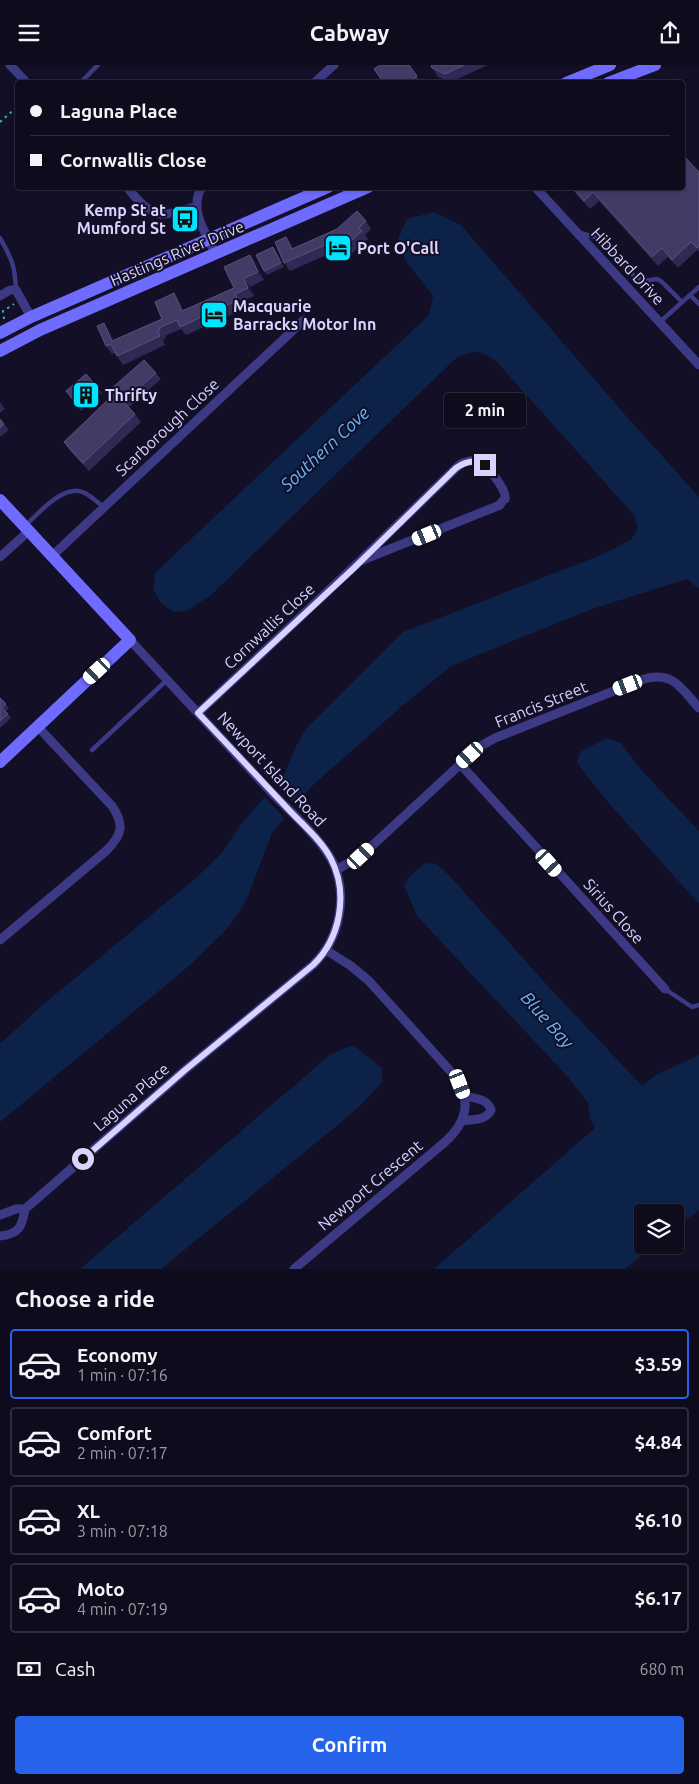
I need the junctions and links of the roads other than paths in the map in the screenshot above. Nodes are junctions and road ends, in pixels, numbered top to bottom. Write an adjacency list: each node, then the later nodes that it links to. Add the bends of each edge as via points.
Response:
1 (10, 65): 6 (street)
2 (98, 65): 7 (lane)
3 (334, 65): 8 (street)
4 (610, 65): 9 (main road)
5 (655, 65): 10 (main road)
6 (24, 80)
7 (83, 80)
8 (317, 80)
9 (573, 80)
10 (616, 80)
11 (130, 190): 16 (street, via 154,212 162,214)
12 (200, 190): 16 (street)
13 (321, 190): 19 (main road, Hastings River Drive)
14 (361, 190): 20 (main road, Hastings River Drive)
15 (538, 190): 17 (street, Hibbard Drive)
16 (196, 207): 19 (street)
17 (577, 232): 25 (lane, via 599,238 634,276 644,281 657,279); 29 (street, Hibbard Drive)
18 (0, 238): 22 (lane, via 16,270)
19 (209, 240): 20 (street); 27 (main road, Hastings River Drive)
20 (216, 254): 31 (main road, Hastings River Drive, via 40,330)
21 (699, 287): 23 (lane)
22 (16, 290): 24 (street); 27 (street)
23 (690, 295): 25 (lane); 26 (lane)
24 (0, 296)
25 (682, 302): 29 (lane)
26 (699, 304)
27 (30, 317): 30 (main road, Hastings River Drive)
28 (304, 320): 34 (street, Scarborough Close)
29 (660, 322): 32 (street, Hibbard Drive)
30 (2, 327)
31 (0, 351)
32 (699, 365)
33 (0, 500): 35 (main road, Newport Island Road)
34 (104, 507): 35 (lane, via 84,492 68,491); 36 (street, Scarborough Close)
35 (27, 529): 36 (main road, Newport Island Road); 37 (street)
36 (52, 556): 39 (main road, Newport Island Road)
37 (0, 557)
38 (360, 561): 38 (street, Cornwallis Close, via 462,463 478,461 485,465 505,493 500,505); 42 (street, Cornwallis Close)
39 (130, 640): 40 (street, Newport Island Road); 43 (main road)
40 (167, 680): 42 (street, Newport Island Road); 44 (lane)
41 (699, 708): 46 (street, Francis Street, via 668,677 656,676 495,738)
42 (198, 713): 47 (street, Newport Island Road, via 326,851)
43 (38, 727): 45 (main road); 48 (street, via 112,806 120,819 120,826 116,839 106,851)
44 (92, 751)
45 (0, 762)
46 (460, 764): 47 (street, Francis Street, via 361,856); 50 (street, Sirius Close)
47 (336, 870): 49 (street, Newport Island Road, via 340,904 333,937)
48 (0, 940)
49 (326, 950): 52 (street, via 369,981 460,1084); 54 (street, Laguna Place, via 313,965 185,1070)
50 (665, 989): 51 (lane, via 692,1007)
51 (699, 1005)
52 (464, 1095): 53 (street); 53 (street, via 484,1101 491,1110 484,1118)
53 (462, 1121): 57 (street, Newport Crescent, via 445,1142)
54 (25, 1209): 55 (street, Laguna Place); 56 (street, Laguna Place, via 16,1232)
55 (0, 1215)
56 (0, 1236)
57 (294, 1269)

